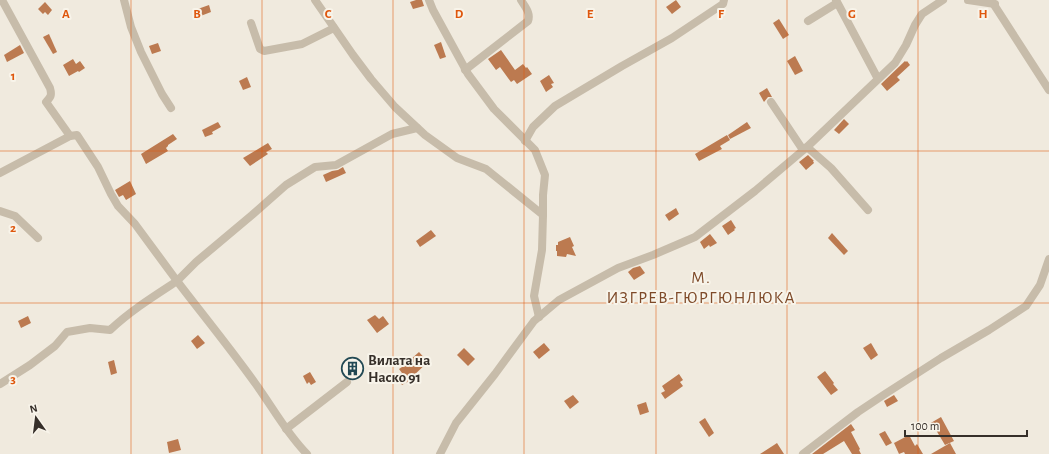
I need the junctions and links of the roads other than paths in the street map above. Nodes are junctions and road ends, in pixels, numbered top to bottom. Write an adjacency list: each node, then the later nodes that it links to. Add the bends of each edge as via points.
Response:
1 (2, 0): 20 (street, via 50,88 50,98 46,102)
2 (124, 0): 18 (street, via 141,52)
3 (315, 0): 13 (street)
4 (429, 0): 14 (street)
5 (521, 0): 14 (street, via 529,13 528,21)
6 (724, 0): 21 (street, via 723,4 672,38 555,106 533,127)
7 (943, 0): 15 (street, via 922,14 895,63)
8 (968, 0): 10 (street)
9 (836, 2): 11 (street); 15 (street)
10 (993, 2): 16 (street)
11 (808, 21)
12 (251, 23): 13 (street, via 260,49 264,50 302,44)
13 (334, 28): 19 (street, via 371,79)
14 (465, 70): 21 (street, via 494,109)
15 (878, 79): 22 (street)
16 (1049, 90)
17 (771, 102): 22 (street)
18 (171, 108)
19 (417, 128): 26 (street, via 457,158 486,169); 29 (street, via 392,134 336,164 315,167 286,185)
20 (70, 136): 23 (street); 29 (street, via 77,135 98,167 118,206 135,224)
21 (525, 140): 26 (street, via 535,150 545,175)
22 (805, 148): 24 (street, via 831,168); 30 (street, via 695,237 618,268 559,300)
23 (0, 173)
24 (868, 210)
25 (0, 211): 27 (street, via 15,216)
26 (543, 215): 30 (street, via 542,250 534,296)
27 (38, 238)
28 (1049, 259): 36 (street, via 1040,285 1026,306 885,394)
29 (177, 281): 32 (street, via 110,330 90,328 67,332 55,346); 33 (street, via 256,384)
30 (539, 317): 35 (street, via 456,423)
31 (347, 382): 33 (street)
32 (0, 384)
33 (286, 429): 34 (street)
34 (307, 454)
35 (440, 454)
36 (803, 454)

